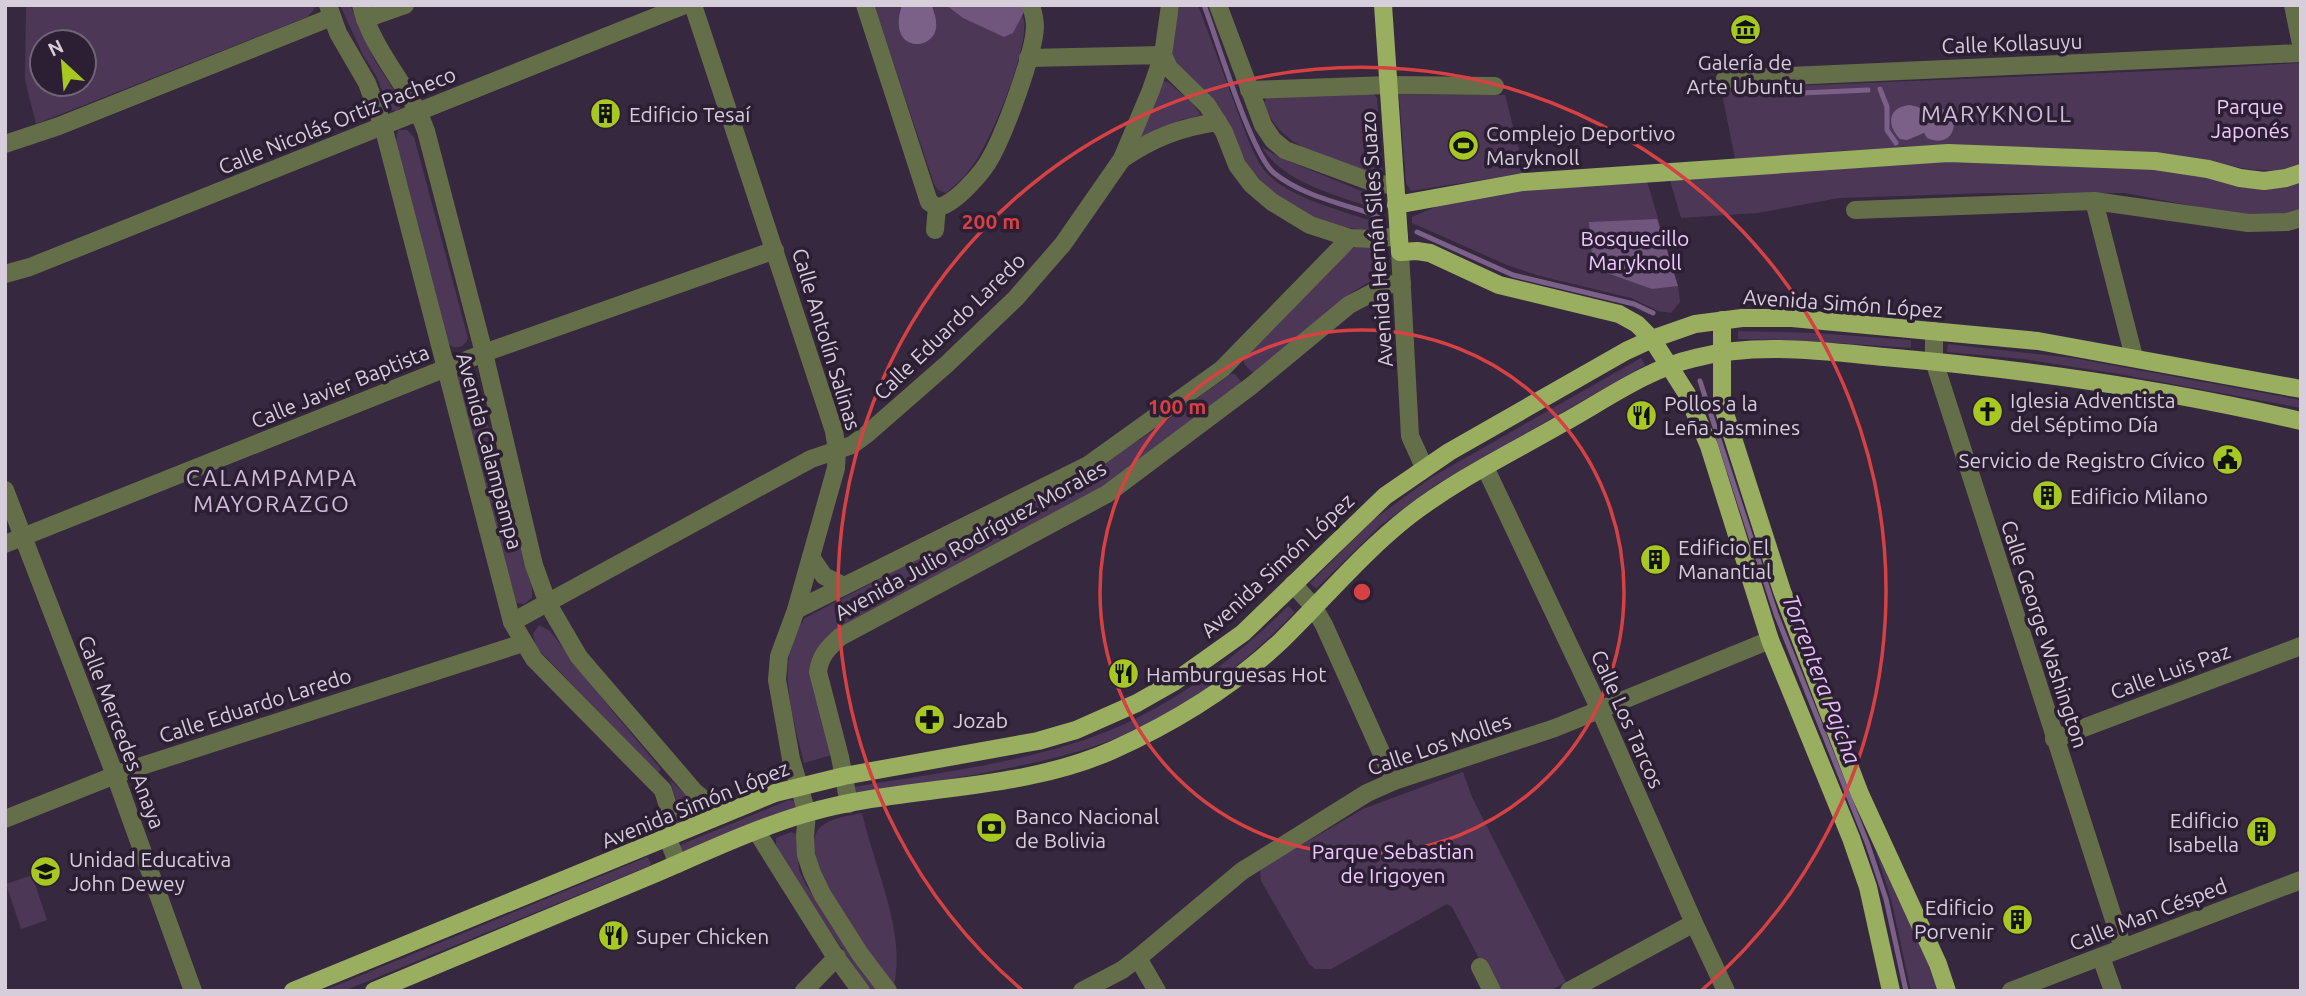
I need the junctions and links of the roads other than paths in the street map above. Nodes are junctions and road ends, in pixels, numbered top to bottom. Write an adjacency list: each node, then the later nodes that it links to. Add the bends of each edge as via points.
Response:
1 (405, 5): 11 (street)
2 (685, 5): 20 (street, Calle Nicolás Ortiz Pacheco)
3 (693, 5): 35 (street, Calle Antolín Salinas)
4 (865, 5): 29 (street, via 929,202)
5 (1031, 5): 15 (street, via 1035,27)
6 (1170, 5): 14 (street, Calle Eduardo Laredo)
7 (1218, 5): 19 (street)
8 (1383, 5): 17 (main road, Avenida Hernán Siles Suazo)
9 (2293, 5): 12 (street)
10 (330, 11): 22 (street, Avenida Calampampa, via 367,83); 23 (street, via 59,127)
11 (363, 12): 20 (street, Avenida Calampampa, via 376,46)
12 (2301, 44)
13 (2301, 53): 16 (street, Calle Kollasuyu)
14 (1163, 55): 15 (street); 21 (street, via 1169,68); 24 (street, Calle Eduardo Laredo)
15 (1028, 58): 29 (street, via 991,158 952,202)
16 (1725, 79)
17 (1389, 85): 18 (street); 19 (street); 26 (main road, Avenida Hernán Siles Suazo)
18 (1495, 86)
19 (1249, 90): 26 (street, via 1263,125 1285,150 1377,184)
20 (420, 112): 22 (street, Calle Nicolás Ortiz Pacheco); 42 (street, Avenida Calampampa)
21 (1218, 122): 24 (street, Calle Eduardo Laredo, via 1167,133); 33 (street, via 1237,165 1262,194 1310,225)
22 (383, 127): 36 (street, Calle Nicolás Ortiz Pacheco); 47 (street, Avenida Calampampa)
23 (5, 144)
24 (1122, 159): 51 (street, Calle Eduardo Laredo, via 1063,244 1016,298 867,434)
25 (2301, 173): 28 (main road, via 2264,181 2155,161 1948,153 1523,182)
26 (1394, 185): 28 (main road, Avenida Hernán Siles Suazo)
27 (2094, 201): 30 (street); 31 (street, via 2248,223); 43 (street)
28 (1396, 205): 34 (main road, Avenida Hernán Siles Suazo)
29 (937, 207): 32 (street)
30 (1856, 210)
31 (2301, 218)
32 (935, 230)
33 (1350, 238): 34 (street); 44 (street, Avenida Julio Rodríguez Morales)
34 (1400, 244): 37 (street, Avenida Hernán Siles Suazo); 40 (main road, via 1499,285 1619,314)
35 (775, 250): 42 (street, Calle Javier Baptista); 51 (street, Calle Antolín Salinas)
36 (5, 274)
37 (1402, 283): 48 (street, Avenida Julio Rodríguez Morales, via 1387,285 1349,306); 52 (street, Avenida Hernán Siles Suazo, via 1410,436)
38 (1722, 320): 39 (main road, Avenida Simón López, via 1792,318); 40 (main road, Avenida Simón López); 41 (main road)
39 (1934, 331): 43 (main road, Avenida Simón López); 45 (street, Calle George Washington)
40 (1652, 339): 46 (main road); 52 (main road, Avenida Simón López)
41 (1723, 352): 45 (main road, via 1774,349); 46 (main road); 101 (main road, via 1722,404 1782,591 1860,794)
42 (484, 353): 47 (street, Calle Javier Baptista); 60 (street, Avenida Calampampa, via 534,565)
43 (2134, 357): 49 (main road, Avenida Simón López)
44 (1233, 359): 48 (street); 59 (street, Avenida Julio Rodríguez Morales, via 1088,465)
45 (1934, 361): 50 (main road, via 2080,379); 68 (street, Calle George Washington)
46 (1669, 366): 53 (main road); 64 (main road, via 1695,408)
47 (444, 368): 55 (street, Calle Javier Baptista); 63 (street, Avenida Calampampa)
48 (1251, 386): 71 (street, Avenida Julio Rodríguez Morales, via 1107,494 829,647 818,672)
49 (2301, 389)
50 (2301, 421)
51 (837, 450): 57 (street, Calle Antolín Salinas); 60 (street, Calle Eduardo Laredo, via 811,459)
52 (1424, 467): 58 (main road, Avenida Simón López, via 1385,496)
53 (1485, 467): 61 (main road, via 1408,517); 67 (street, Calle Los Tarcos)
54 (5, 491): 55 (street, Calle Mercedes Anaya)
55 (23, 537): 56 (street, Calle Javier Baptista); 70 (street, Calle Mercedes Anaya)
56 (5, 544)
57 (811, 557): 59 (street, via 824,576); 62 (street, Calle Antolín Salinas)
58 (1293, 584): 61 (street); 71 (main road, Avenida Simón López, via 1210,658 1109,717 1038,741)
59 (844, 586): 62 (street, Avenida Julio Rodríguez Morales)
60 (548, 604): 63 (street, Calle Eduardo Laredo); 69 (street, Avenida Calampampa, via 579,657)
61 (1313, 606): 72 (street); 75 (main road, via 1264,656 1227,684 1108,752 1040,773)
62 (796, 610): 74 (street, Calle Antolín Salinas, via 779,656 777,680)
63 (512, 622): 65 (street, Avenida Calampampa)
64 (1770, 640): 67 (street, Calle Los Molles); 100 (main road, via 1852,838)
65 (523, 643): 70 (street, Calle Eduardo Laredo); 73 (street, Avenida Calampampa, via 553,680)
66 (2301, 646): 68 (street, Calle Luis Paz)
67 (1600, 710): 72 (street, Calle Los Molles); 83 (street, Calle Los Tarcos)
68 (2054, 738): 84 (street, Calle George Washington)
69 (674, 768): 73 (street); 77 (street, Avenida Calampampa)
70 (115, 775): 78 (street, Calle Eduardo Laredo); 89 (street, Calle Mercedes Anaya)
71 (844, 776): 74 (main road, Avenida Simón López); 75 (street, Avenida Julio Rodríguez Morales)
72 (1394, 781): 87 (street, Calle Los Molles, via 1268,853)
73 (658, 784): 80 (street, Avenida Calampampa, via 668,806)
74 (800, 785): 76 (street, Calle Antolín Salinas); 77 (main road, Avenida Simón López)
75 (849, 804): 76 (main road)
76 (807, 813): 79 (main road); 94 (street, Calle Antolín Salinas, via 806,855 817,884)
77 (722, 815): 80 (main road, Avenida Simón López)
78 (5, 819)
79 (757, 832): 81 (main road); 85 (street)
80 (668, 839): 81 (street, Avenida Calampampa); 90 (main road, Avenida Simón López)
81 (678, 864): 91 (main road)
82 (2301, 880): 84 (street, Calle Man Césped)
83 (1693, 923): 98 (street); 99 (street, Calle Los Tarcos)
84 (2123, 948): 86 (street, Calle Man Césped)
85 (837, 957): 92 (street); 93 (street)
86 (2101, 957): 102 (street, Calle Man Césped); 103 (street)
87 (1138, 958): 95 (street, Calle Los Molles); 96 (street)
88 (1480, 967): 97 (street)
89 (193, 991)
90 (293, 991)
91 (374, 991)
92 (804, 991)
93 (861, 991)
94 (888, 991)
95 (1082, 991)
96 (1157, 991)
97 (1492, 991)
98 (1569, 991)
99 (1726, 991)
100 (1891, 991)
101 (1947, 991)
102 (2011, 991)
103 (2113, 991)

